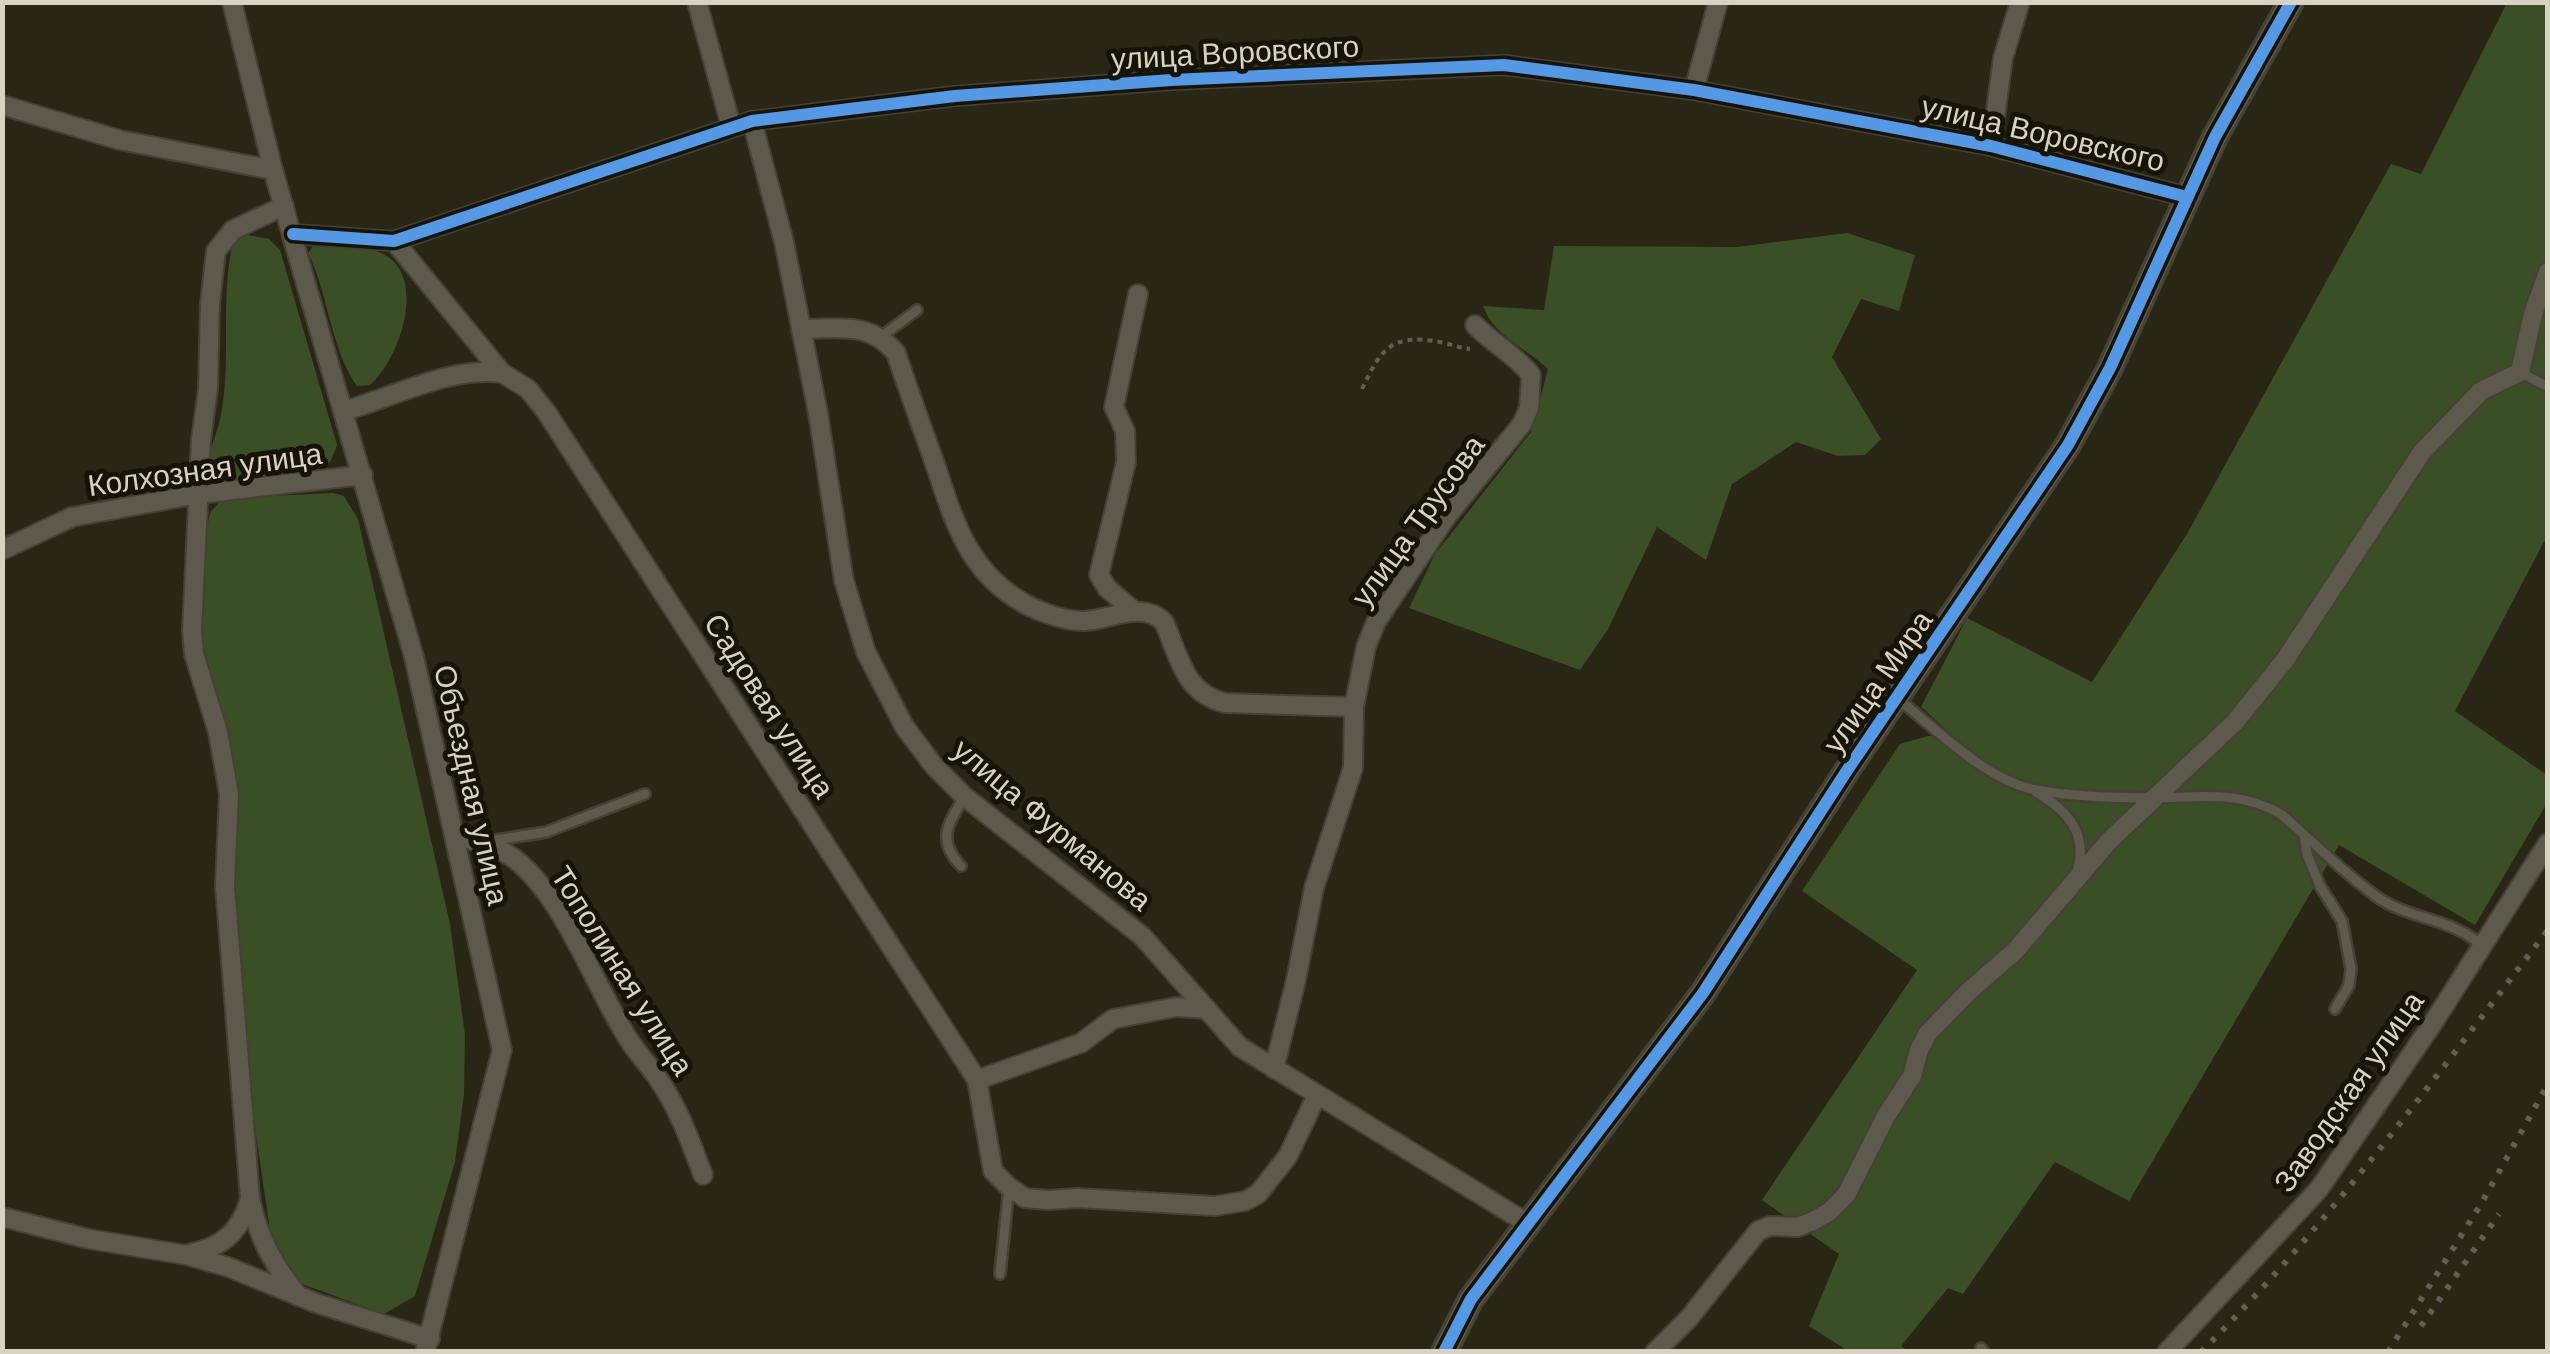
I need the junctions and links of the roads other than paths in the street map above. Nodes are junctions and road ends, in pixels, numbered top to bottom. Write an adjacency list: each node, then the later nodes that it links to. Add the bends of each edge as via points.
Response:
1 (232, 2): 11 (street)
2 (697, 2): 9 (street)
3 (1718, 2): 6 (street)
4 (2020, 2): 10 (street, via 2003,58)
5 (2291, 2): 12 (street, улица Мира)
6 (1694, 90): 8 (street, улица Воровского, via 1504,65 955,96); 10 (street, улица Воровского)
7 (2, 105): 11 (street, via 120,140)
8 (752, 121): 9 (street, улица Воровского); 20 (street, улица Фурманова)
9 (730, 126): 15 (street, улица Воровского)
10 (1990, 146): 12 (street, улица Воровского)
11 (273, 170): 13 (street)
12 (2186, 197): 30 (street, улица Мира, via 2068,445)
13 (284, 206): 14 (street); 27 (street, via 233,230 216,251)
14 (293, 234): 15 (street, улица Воровского); 25 (street, Объездная улица)
15 (394, 240): 23 (street, Садовая улица)
16 (2548, 272): 22 (street)
17 (1138, 294): 29 (street, via 1114,406 1126,431 1126,462 1098,575)
18 (917, 310): 21 (lane)
19 (1475, 324): 31 (street, улица Трусова, via 1531,375 1529,408 1376,622)
20 (801, 329): 21 (street, via 858,328); 34 (street, улица Фурманова, via 844,580 866,652 904,726)
21 (882, 336): 29 (street, via 896,353 955,522 999,589 1050,616 1085,621)
22 (2520, 372): 24 (lane); 35 (street, via 2481,391 2431,442 2286,660 2235,722)
23 (502, 373): 25 (street, via 458,374); 46 (street, Садовая улица, via 547,412)
24 (2548, 386)
25 (344, 411): 26 (street, Объездная улица)
26 (362, 476): 27 (street, Колхозная улица); 37 (street, Объездная улица, via 414,657)
27 (198, 494): 28 (street, Колхозная улица, via 72,517); 50 (street, via 194,654 229,794 225,886)
28 (2, 550)
29 (1134, 611): 31 (street, via 1164,622 1193,688 1207,699)
30 (1897, 698): 32 (lane, via 1995,774); 52 (street, улица Мира, via 1703,992)
31 (1354, 706): 45 (street, улица Трусова, via 1352,768 1314,888)
32 (2032, 789): 35 (lane); 41 (lane, via 2075,824 2082,857)
33 (645, 794): 38 (lane, via 546,832)
34 (965, 797): 40 (lane, via 946,845); 43 (street, улица Фурманова, via 1142,936)
35 (2154, 798): 36 (lane, via 2234,796 2265,804); 41 (street)
36 (2304, 834): 42 (lane, via 2377,897 2467,931); 44 (lane, via 2320,886 2342,921 2351,969)
37 (454, 835): 38 (street, Тополиная улица); 56 (street, Объездная улица, via 502,1050)
38 (478, 843): 48 (street, Тополиная улица, via 511,856 549,900 685,1124)
39 (2548, 843): 42 (street, Заводская улица)
40 (961, 866)
41 (2072, 884): 58 (street, via 2015,951 1928,1033 1912,1076 1846,1195 1813,1221 1758,1231)
42 (2482, 946): 59 (street, Заводская улица, via 2320,1189)
43 (1207, 1009): 45 (street, улица Фурманова, via 1240,1047); 46 (street, via 1176,1007 1114,1019 1081,1043)
44 (2334, 1009)
45 (1274, 1069): 47 (street, улица Фурманова)
46 (976, 1080): 49 (street, Садовая улица, via 993,1171)
47 (1317, 1095): 49 (street, via 1288,1156 1245,1202 1048,1200 1025,1198); 52 (street, улица Фурманова)
48 (702, 1175)
49 (1009, 1187): 54 (lane)
50 (250, 1198): 53 (street, via 240,1225 224,1242); 55 (street, via 264,1246)
51 (2, 1217): 53 (street)
52 (1527, 1223): 57 (street, улица Мира, via 1470,1299)
53 (186, 1255): 55 (street)
54 (1000, 1274)
55 (298, 1296): 56 (street)
56 (427, 1345)
57 (1444, 1352)
58 (1655, 1352)
59 (2167, 1352)

